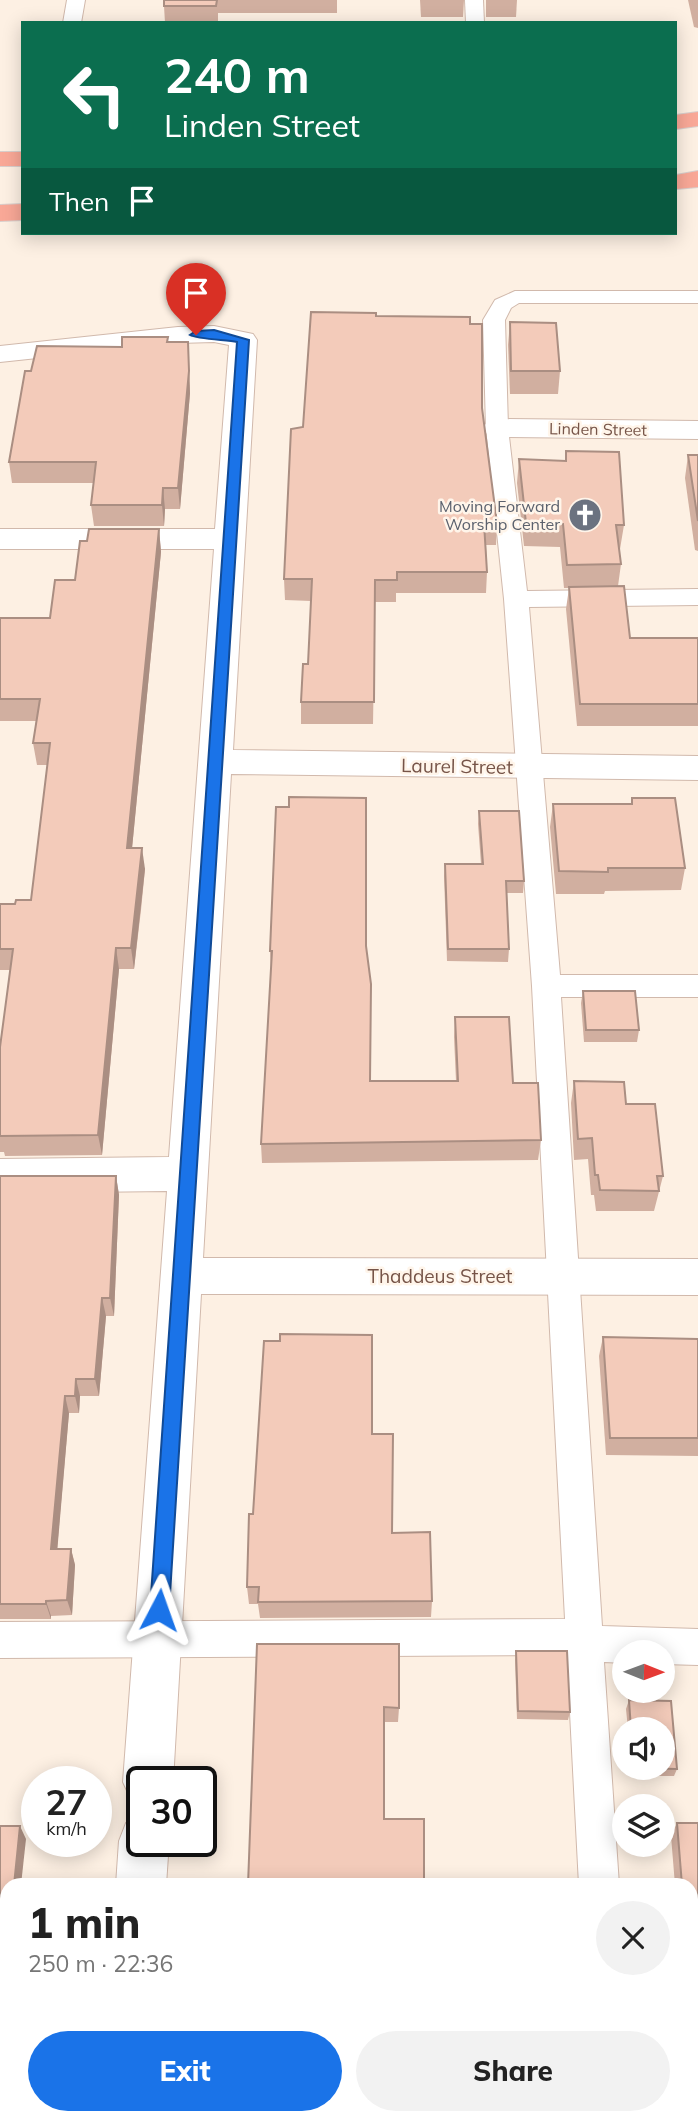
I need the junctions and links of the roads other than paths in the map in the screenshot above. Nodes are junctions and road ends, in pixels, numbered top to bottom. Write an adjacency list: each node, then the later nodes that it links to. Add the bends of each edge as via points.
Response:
1 (76, 0): 3 (lane)
2 (474, 0): 4 (lane)
3 (72, 21)
4 (475, 21)
5 (698, 119): 6 (highway)
6 (677, 122)
7 (0, 159): 8 (highway)
8 (21, 159)
9 (698, 179): 10 (highway)
10 (677, 182)
11 (21, 212): 12 (highway)
12 (0, 213)
13 (698, 298): 15 (lane, via 515,297 502,304 494,320)
14 (0, 354): 18 (street, via 178,335 214,334 243,340)
15 (497, 428): 16 (street, Linden Street); 20 (lane)
16 (698, 430)
17 (0, 539): 18 (street)
18 (229, 539): 21 (street)
19 (698, 597): 20 (lane)
20 (516, 598): 22 (lane)
21 (217, 762): 22 (street, Laurel Street); 26 (street)
22 (527, 767): 23 (street, Laurel Street); 24 (lane)
23 (698, 768)
24 (546, 986): 25 (lane); 29 (lane)
25 (698, 986)
26 (187, 1174): 27 (street); 28 (street)
27 (0, 1175)
28 (181, 1276): 29 (street, Thaddeus Street); 32 (street)
29 (562, 1277): 30 (street, Thaddeus Street); 31 (lane)
30 (698, 1277)
31 (583, 1637): 32 (lane); 34 (lane, via 600,1644); 38 (lane)
32 (158, 1638): 33 (lane); 35 (street)
33 (0, 1640)
34 (698, 1647)
35 (149, 1766)
36 (143, 1857): 37 (street)
37 (141, 1878)
38 (599, 1878)

